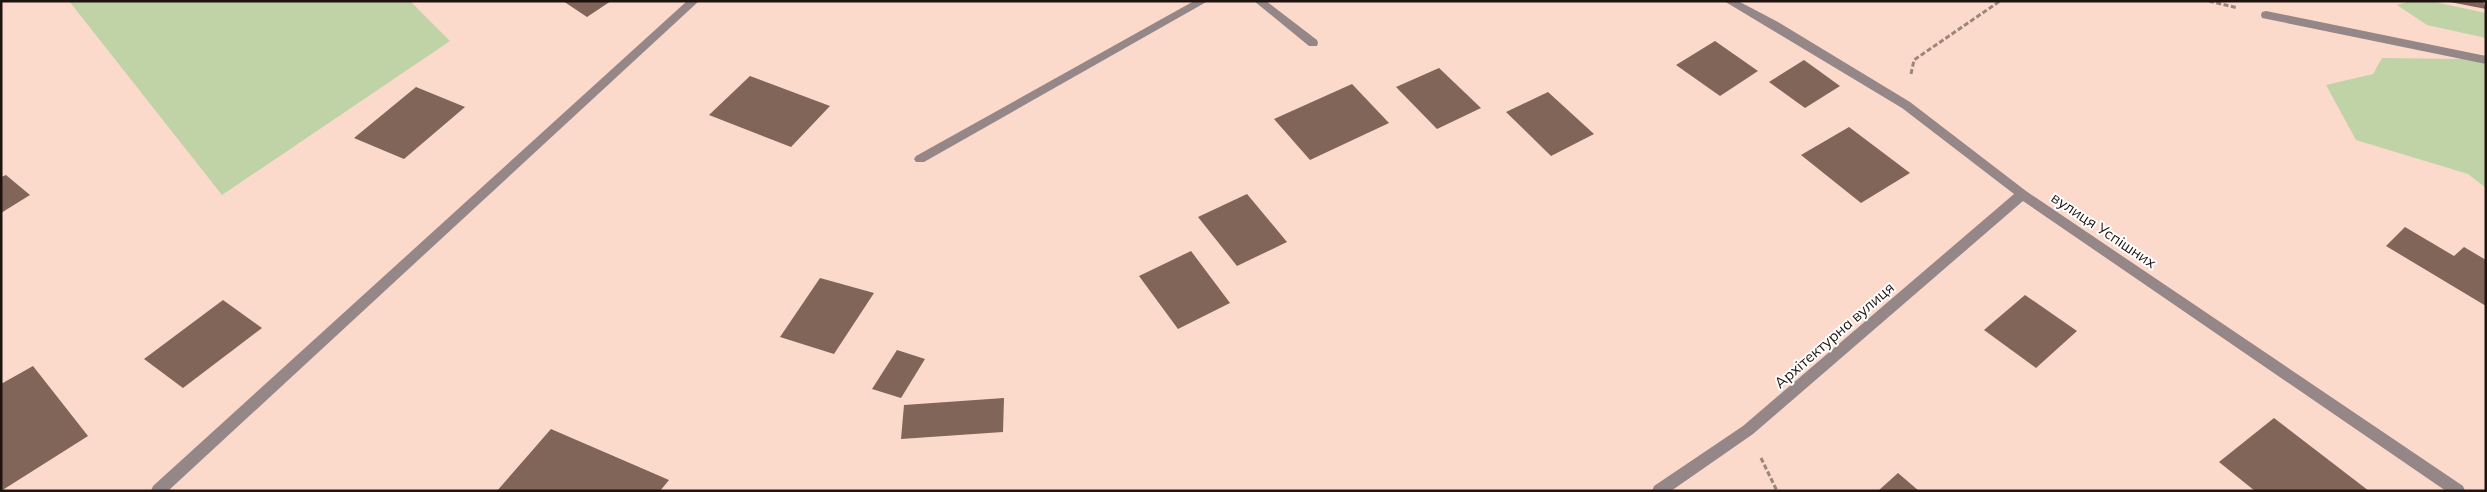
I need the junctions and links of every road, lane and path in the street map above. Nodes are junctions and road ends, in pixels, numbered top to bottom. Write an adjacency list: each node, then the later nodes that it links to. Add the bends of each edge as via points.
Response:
1 (694, 1): 12 (street)
2 (1203, 1): 10 (street)
3 (1259, 1): 7 (street)
4 (1729, 1): 9 (street, вулиця Успішних)
5 (2000, 1): 9 (path, via 1914,60)
6 (2266, 15): 8 (street)
7 (1313, 43)
8 (2486, 60)
9 (1906, 105): 11 (street, вулиця Успішних)
10 (920, 160)
11 (2022, 194): 13 (street, Архітектурна вулиця, via 1748,430); 14 (street, вулиця Успішних)
12 (158, 491)
13 (1659, 491)
14 (2458, 491)

